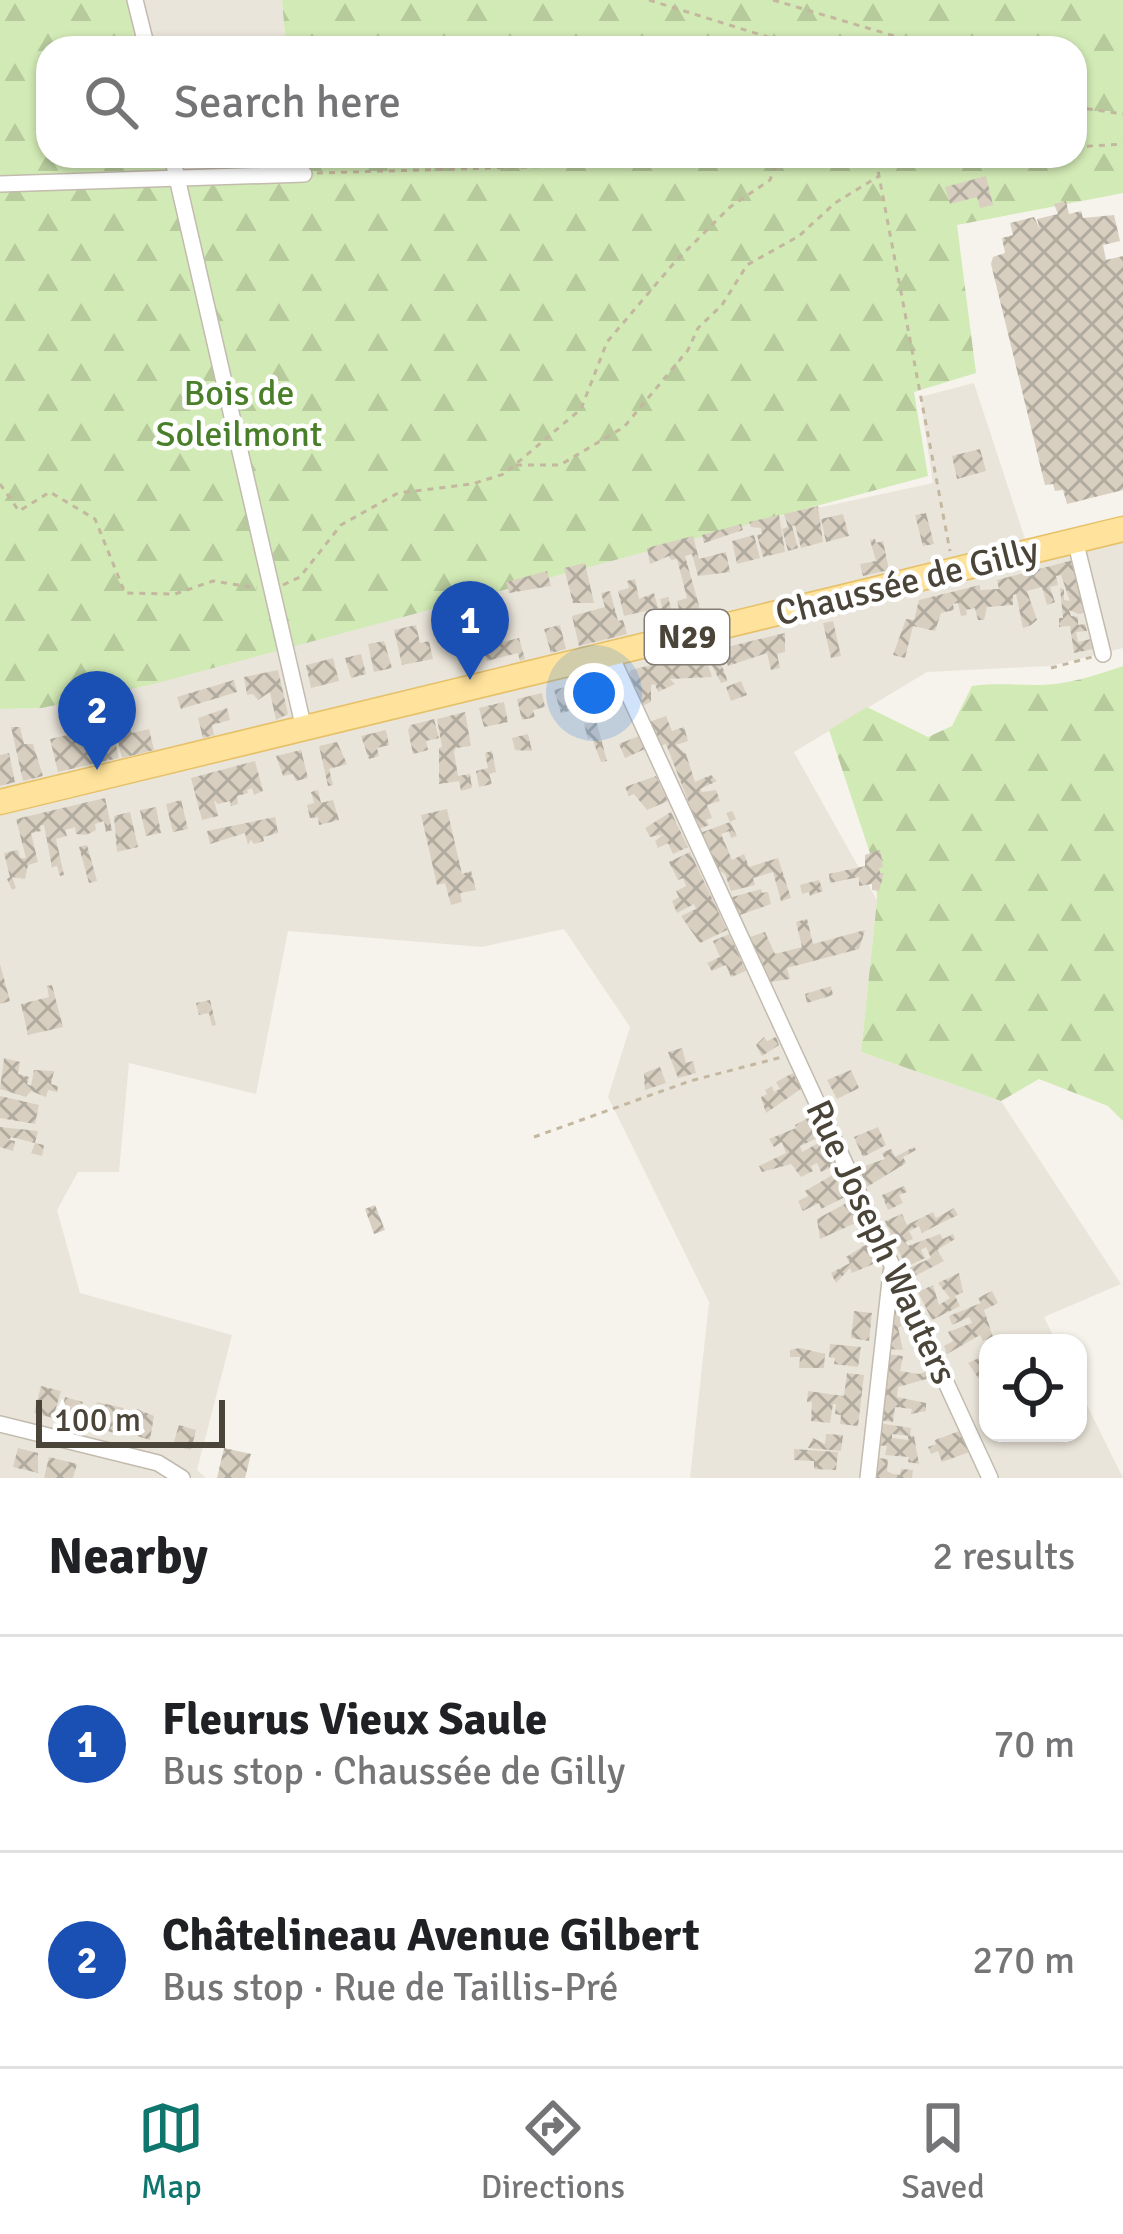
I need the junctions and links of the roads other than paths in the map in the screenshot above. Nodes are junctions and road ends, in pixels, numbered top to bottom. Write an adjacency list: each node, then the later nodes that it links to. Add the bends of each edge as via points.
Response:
1 (135, 0): 2 (street)
2 (143, 36)
3 (174, 168): 5 (street)
4 (304, 174): 5 (street)
5 (176, 177): 6 (street); 11 (street)
6 (0, 184)
7 (1123, 529): 8 (main road, Chaussée de Gilly / N29)
8 (1075, 541): 9 (street, Chaussée de Gilly); 10 (main road, Chaussée de Gilly / N29)
9 (1103, 654)
10 (611, 656): 11 (main road, Chaussée de Gilly / N29); 13 (street, Rue Joseph Wauters)
11 (304, 729): 12 (main road, Chaussée de Gilly / N29)
12 (0, 802)
13 (892, 1269): 16 (street); 17 (street, Rue Joseph Wauters)
14 (0, 1424): 15 (street, via 158,1463)
15 (182, 1478)
16 (868, 1478)
17 (990, 1478)

